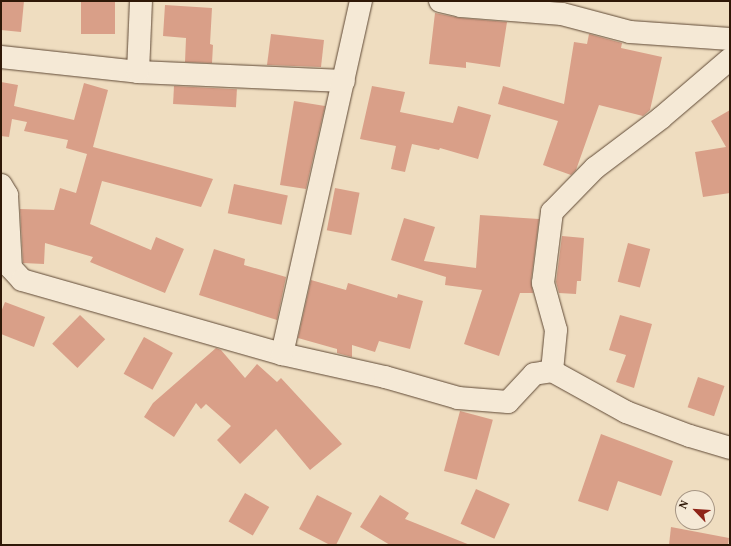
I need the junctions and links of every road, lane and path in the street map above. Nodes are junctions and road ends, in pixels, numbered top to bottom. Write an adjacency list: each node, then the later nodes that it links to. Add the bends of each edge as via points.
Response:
1 (141, 1): 7 (street)
2 (361, 1): 8 (street)
3 (440, 1): 4 (street, via 460,6 562,14 630,32)
4 (730, 39)
5 (1, 57): 7 (street)
6 (730, 59): 11 (street, via 661,118 595,168 552,212 543,283 556,330)
7 (138, 72): 8 (street)
8 (344, 81): 10 (street)
9 (1, 185): 10 (street, via 7,195 11,268 22,280)
10 (282, 354): 11 (street, via 385,377 458,398 508,402 534,374)
11 (552, 371): 12 (street, via 626,412)
12 (730, 448)

